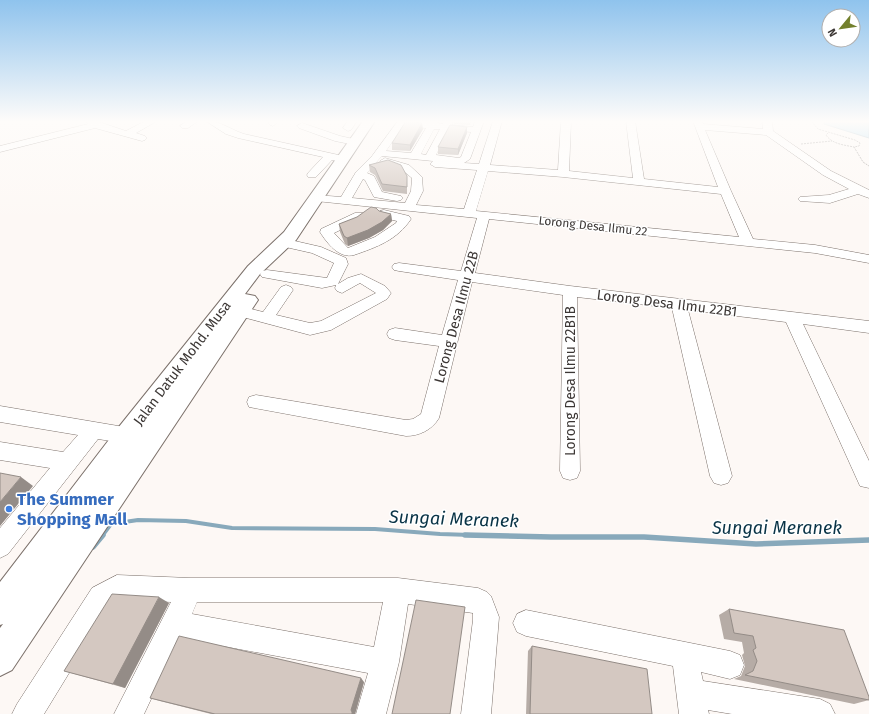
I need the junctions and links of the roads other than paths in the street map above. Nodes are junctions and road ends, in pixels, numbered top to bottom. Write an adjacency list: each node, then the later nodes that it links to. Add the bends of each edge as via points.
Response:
1 (320, 154): 13 (street)
2 (340, 154): 13 (main road, Jalan Datuk Mohd. Musa)
3 (416, 154): 12 (street)
4 (435, 154): 14 (street)
5 (467, 154): 14 (street, via 465,159)
6 (488, 154): 15 (street, Lorong Desa Ilmu 22B)
7 (564, 154): 17 (street)
8 (636, 154): 19 (street)
9 (710, 154): 21 (street)
10 (800, 154): 20 (street)
11 (378, 155): 12 (street); 16 (street); 26 (street, via 405,167 418,177 417,191)
12 (414, 157): 14 (street)
13 (336, 158): 18 (street); 23 (main road, Jalan Datuk Mohd. Musa)
14 (432, 161): 15 (street)
15 (484, 168): 17 (street); 28 (street, Lorong Desa Ilmu 22B)
16 (360, 174): 24 (street); 26 (street, via 370,178 378,195)
17 (563, 174): 19 (street)
18 (312, 175)
19 (640, 181): 21 (street)
20 (858, 190): 22 (street); 25 (street, via 830,200)
21 (725, 191): 30 (street)
22 (869, 195)
23 (316, 198): 24 (street, Lorong Desa Ilmu 22); 29 (main road, Jalan Datuk Mohd. Musa)
24 (345, 200): 27 (street, Lorong Desa Ilmu 22)
25 (804, 200)
26 (411, 204): 27 (street, Lorong Desa Ilmu 22); 28 (street, Lorong Desa Ilmu 22)
27 (369, 207): 27 (street, via 349,222 327,231 326,233 343,251 349,252 379,240 393,232 405,219)
28 (477, 215): 30 (street, Lorong Desa Ilmu 22); 33 (street, Lorong Desa Ilmu 22B)
29 (288, 239): 34 (main road, Jalan Datuk Mohd. Musa); 34 (street, via 323,252 342,264 332,282); 47 (main road, Jalan Datuk Mohd. Musa, via 254,270)
30 (748, 242): 31 (street, Lorong Desa Ilmu 22, via 815,249)
31 (869, 259)
32 (399, 267): 33 (street, Lorong Desa Ilmu 22B1)
33 (466, 277): 36 (street, Lorong Desa Ilmu 22B1); 43 (street, Lorong Desa Ilmu 22B)
34 (276, 282): 38 (main road, Jalan Datuk Mohd. Musa); 39 (street)
35 (342, 288): 39 (street, via 361,278 384,293 315,329)
36 (570, 291): 37 (street, Lorong Desa Ilmu 22B1); 51 (street, Lorong Desa Ilmu 22B1B)
37 (679, 304): 40 (street, Lorong Desa Ilmu 22B1); 52 (street)
38 (240, 311): 39 (street); 48 (main road, Jalan Datuk Mohd. Musa)
39 (267, 317)
40 (792, 318): 41 (street, Lorong Desa Ilmu 22B1); 53 (street)
41 (869, 327)
42 (395, 334): 43 (street)
43 (448, 342): 44 (street, Lorong Desa Ilmu 22B, via 429,418 419,426 406,428)
44 (256, 402)
45 (0, 414): 46 (street)
46 (93, 430): 47 (street); 50 (street)
47 (127, 436): 48 (street); 57 (main road, Jalan Datuk Mohd. Musa)
48 (152, 439): 61 (main road, Jalan Datuk Mohd. Musa)
49 (0, 451): 50 (street)
50 (67, 462): 54 (street)
51 (570, 471)
52 (721, 476)
53 (867, 479)
54 (0, 546)
55 (190, 590): 56 (street); 59 (street); 65 (street, via 117,587 105,593)
56 (398, 590): 62 (street); 68 (street, via 481,603 486,620)
57 (0, 608)
58 (526, 623): 60 (street)
59 (174, 624): 62 (street); 66 (street)
60 (685, 655): 63 (street); 64 (street)
61 (0, 658)
62 (385, 662): 67 (street)
63 (730, 665)
64 (692, 704): 69 (street)
65 (27, 714)
66 (129, 714)
67 (372, 714)
68 (476, 714)
69 (820, 714)

